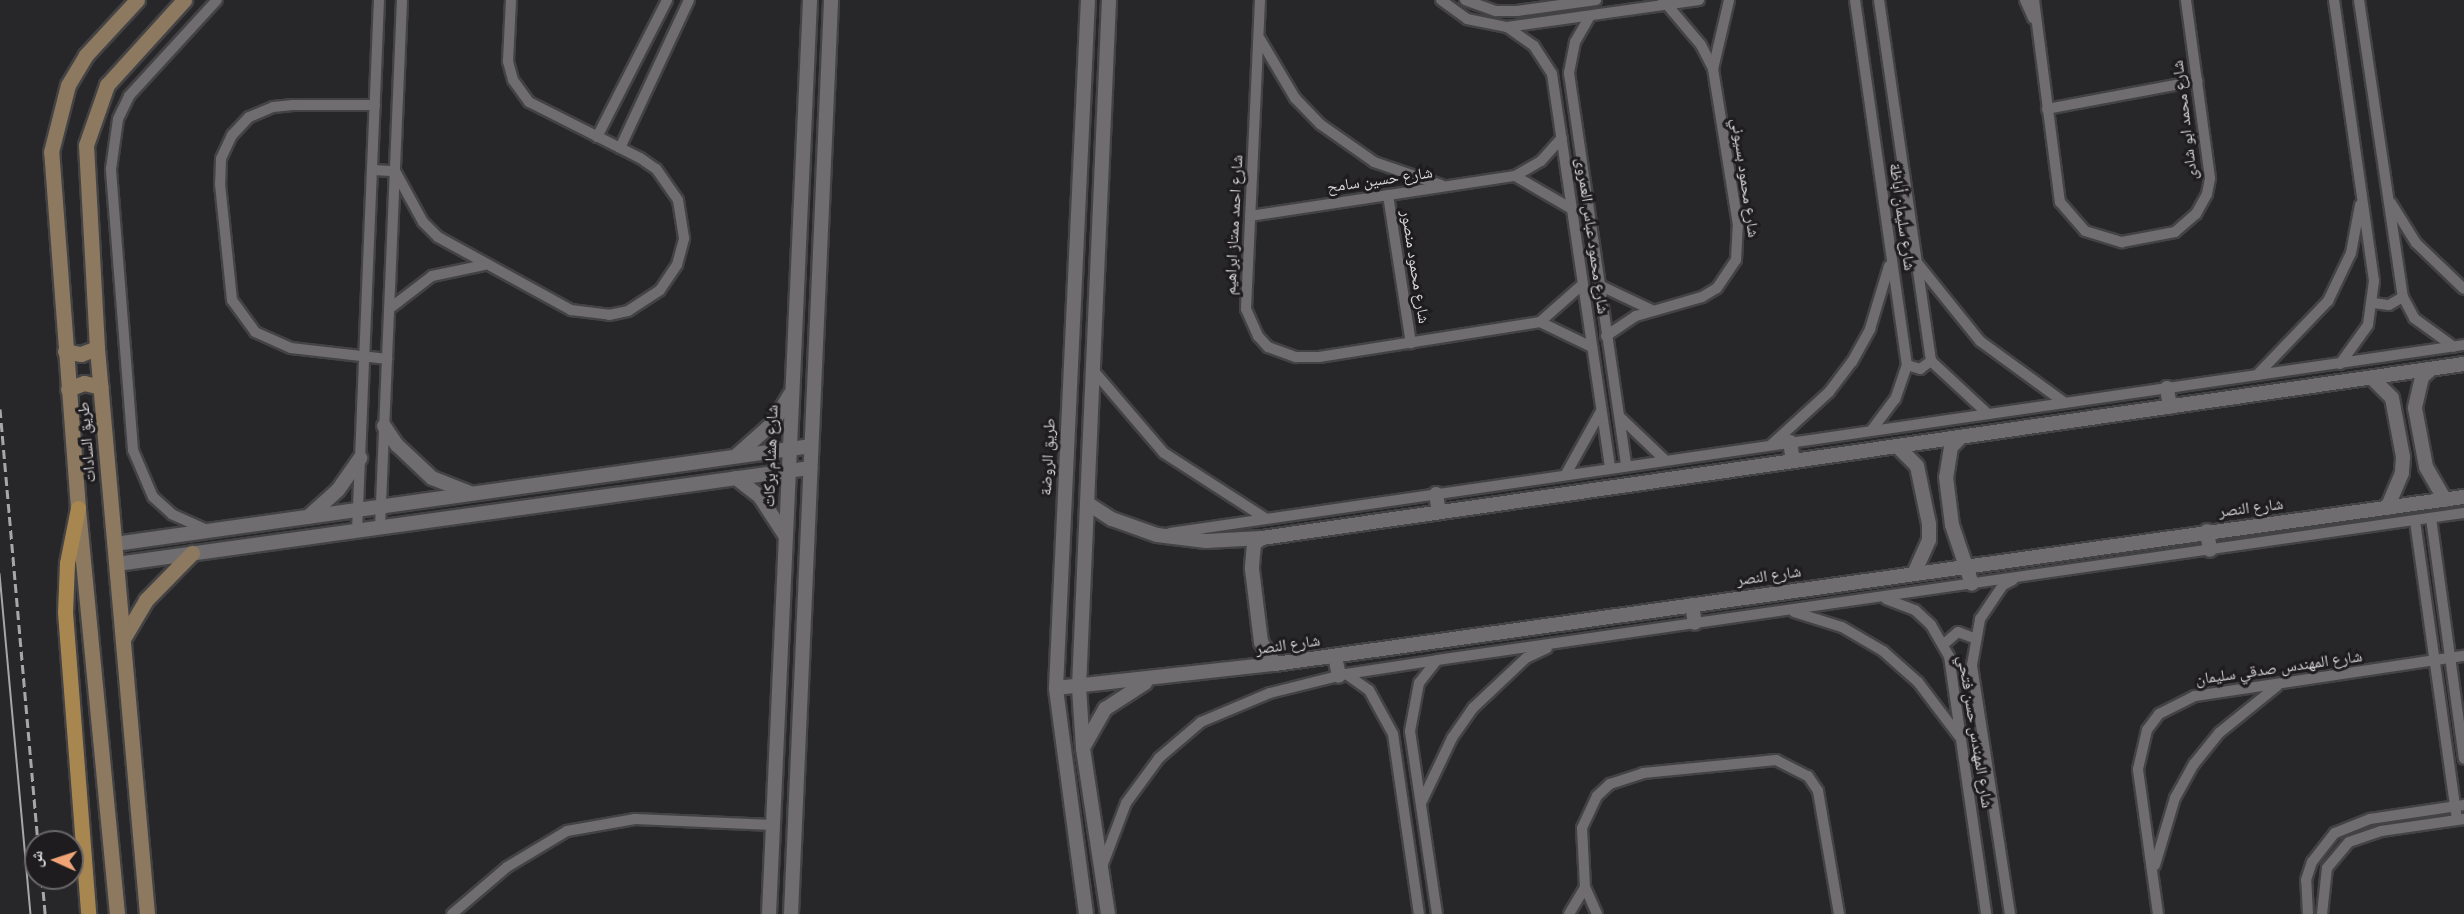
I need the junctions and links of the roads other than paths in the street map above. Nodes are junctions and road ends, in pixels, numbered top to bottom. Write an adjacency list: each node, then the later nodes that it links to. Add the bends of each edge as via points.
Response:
1 (137, 0): 73 (main road, طريق السادات, via 86,55 57,118 52,187)
2 (184, 0): 72 (main road, طريق السادات, via 126,59 93,114 86,145)
3 (217, 0): 127 (street, via 129,96 114,135 111,169 135,459 153,498 194,527)
4 (379, 0): 43 (street)
5 (402, 0): 49 (street)
6 (511, 0): 45 (street, via 508,60 513,80 539,110)
7 (667, 0): 31 (street)
8 (689, 0): 34 (street)
9 (810, 0): 35 (street, شارع هشام بركات)
10 (831, 0): 36 (street)
11 (1088, 0): 33 (street, طريق الروضة)
12 (1109, 0): 32 (street)
13 (1260, 0): 30 (street, شارع احمد ممتاز ابراهيم)
14 (1441, 0): 29 (street, via 1467,19)
15 (1465, 0): 16 (street, via 1496,11 1517,11)
16 (1596, 0)
17 (1699, 0): 26 (street)
18 (1730, 0): 37 (street, شارع محمود بسيوني)
19 (1855, 0): 57 (street, شارع سليمان أباظة)
20 (1879, 0): 58 (street, شارع سليمان أباظة)
21 (2025, 0): 28 (street, شارع محمد ابو شادى)
22 (2034, 0): 28 (street, شارع محمد ابو شادى)
23 (2186, 0): 40 (street, شارع محمد ابو شادى)
24 (2334, 0): 53 (street)
25 (2359, 0): 54 (street)
26 (1663, 3): 27 (street); 37 (street, شارع محمود بسيوني, via 1701,45)
27 (1590, 16): 29 (street); 38 (street, شارع محمود عباس العمروى, via 1575,42)
28 (2034, 21): 44 (street, شارع محمد ابو شادى)
29 (1507, 27): 39 (street, شارع محمود عباس العمروى, via 1534,46)
30 (1258, 36): 51 (street, via 1295,98 1348,146 1412,178); 56 (street, شارع احمد ممتاز ابراهيم)
31 (648, 37): 34 (street); 45 (street)
32 (1108, 37): 33 (street); 42 (street)
33 (1086, 38): 41 (street, طريق الروضة)
34 (668, 46): 47 (street)
35 (808, 57): 36 (street); 87 (street, شارع هشام بركات)
36 (829, 58): 98 (street)
37 (1713, 69): 66 (street, شارع محمود بسيوني, via 1738,225 1736,260 1722,282 1702,297)
38 (1569, 73): 39 (street, via 1560,69); 61 (street, شارع محمود عباس العمروى)
39 (1552, 74): 46 (street, شارع محمود عباس العمروى)
40 (2197, 81): 44 (street); 44 (street, شارع محمد ابو شادى, via 2210,178 2207,194 2189,222 2163,236 2140,241 2103,239 2071,218 2055,183)
41 (1084, 82): 42 (street); 138 (street, طريق الروضة)
42 (1105, 83): 81 (street)
43 (375, 105): 48 (street); 74 (street, via 273,107 249,117 232,135 221,159 227,280 241,318 272,342)
44 (2047, 109)
45 (597, 137): 47 (street)
46 (1562, 138): 50 (street, شارع حسين سامح, via 1541,161); 55 (street, شارع محمود عباس العمروى)
47 (620, 148): 59 (street, via 656,169 678,200 684,238 672,275 660,290 628,311 590,315 571,310)
48 (373, 170): 49 (street); 74 (street)
49 (394, 171): 59 (street, via 430,229); 65 (street)
50 (1515, 176): 51 (street, شارع حسين سامح); 55 (street)
51 (1447, 186): 52 (street, شارع حسين سامح)
52 (1388, 195): 56 (street, شارع حسين سامح); 69 (street, شارع محمود منصور)
53 (2362, 196): 64 (street); 82 (street, via 2351,253 2328,302)
54 (2387, 196): 62 (street, via 2416,243); 63 (street)
55 (1572, 210): 60 (street, شارع محمود عباس العمروى)
56 (1250, 216): 69 (street, شارع احمد ممتاز ابراهيم, via 1246,309 1257,336 1268,347 1296,357 1319,357)
57 (1891, 256): 79 (street, شارع سليمان أباظة); 97 (street, via 1884,294 1852,362 1828,392)
58 (1916, 262): 76 (street, شارع سليمان أباظة); 88 (street, via 1980,341)
59 (485, 265): 65 (street, via 432,276)
60 (1583, 284): 67 (street); 71 (street, شارع محمود عباس العمروى)
61 (1599, 285): 66 (street); 68 (street, شارع محمود عباس العمروى)
62 (2464, 288)
63 (2403, 297): 64 (street, via 2389,305); 70 (street, via 2414,318)
64 (2374, 303): 77 (street, via 2368,325)
65 (389, 309): 75 (street)
66 (1652, 310): 68 (street, شارع محمود بسيوني)
67 (1540, 322): 69 (street, شارع احمد ممتاز ابراهيم); 71 (street)
68 (1606, 336): 90 (street, شارع محمود عباس العمروى)
69 (1411, 343)
70 (2459, 346): 77 (street)
71 (1592, 347): 91 (street, شارع محمود عباس العمروى)
72 (98, 348): 73 (main road, via 81,354); 84 (main road, طريق السادات)
73 (64, 351): 86 (main road, طريق السادات)
74 (364, 356): 75 (street); 102 (street)
75 (387, 359): 93 (street)
76 (1931, 361): 79 (street, via 1920,369); 92 (street)
77 (2340, 364): 82 (street)
78 (2464, 364): 80 (street)
79 (1907, 365): 94 (street, شارع سليمان أباظة, via 1895,399)
80 (2432, 369): 83 (street); 114 (street, via 2422,377 2415,408 2421,453)
81 (1093, 370): 115 (street); 123 (street, via 1164,453)
82 (2257, 375): 85 (street)
83 (2372, 378): 89 (street); 118 (street, via 2392,398 2403,457 2402,473)
84 (101, 387): 86 (main road, via 84,383); 133 (main road, طريق السادات)
85 (2167, 388): 88 (street); 89 (street)
86 (68, 389): 117 (main road, طريق السادات)
87 (791, 393): 100 (street, شارع هشام بركات); 101 (street, via 762,436)
88 (2065, 403): 92 (street)
89 (2170, 407): 95 (street)
90 (1617, 410): 103 (street, via 1637,437); 105 (street, شارع محمود عباس العمروى)
91 (1602, 411): 107 (street, شارع محمود عباس العمروى); 109 (street)
92 (1988, 414): 94 (street)
93 (384, 426): 111 (street, via 397,445 432,478); 116 (street)
94 (1872, 430): 96 (street)
95 (1959, 438): 99 (street); 137 (street, via 1951,447 1946,477 1952,525)
96 (1790, 442): 97 (street); 104 (street)
97 (1771, 445): 103 (street)
98 (811, 446): 100 (street); 106 (street)
99 (1897, 446): 104 (street); 140 (street, via 1917,466 1929,524 1929,540)
100 (789, 449): 101 (street); 108 (street, شارع هشام بركات)
101 (735, 457): 111 (street)
102 (360, 458): 119 (street); 122 (street, via 338,490)
103 (1665, 460): 105 (street)
104 (1793, 461): 120 (street)
105 (1626, 465): 107 (street)
106 (810, 468): 108 (street); 166 (street)
107 (1610, 468): 109 (street)
108 (788, 471): 110 (street); 131 (street, شارع هشام بركات)
109 (1566, 474): 112 (street)
110 (736, 478): 126 (street); 131 (street, via 770,509)
111 (472, 494): 116 (street)
112 (1436, 494): 120 (street); 123 (street)
113 (2464, 497): 114 (street, شارع النصر)
114 (2445, 500): 118 (street, شارع النصر)
115 (1088, 503): 130 (street, via 1112,519); 139 (street)
116 (381, 507): 119 (street); 126 (street)
117 (78, 508): 174 (main road, via 67,563 65,612); 175 (main road, طريق السادات)
118 (2387, 508): 129 (street, شارع النصر)
119 (358, 510): 122 (street); 128 (street)
120 (1439, 512): 132 (street)
121 (2464, 513): 124 (street)
122 (308, 517): 127 (street)
123 (1265, 518): 130 (street)
124 (2431, 518): 125 (street); 153 (street)
125 (2415, 520): 134 (street); 155 (street)
126 (380, 527): 128 (street)
127 (214, 530): 133 (street)
128 (357, 531): 135 (street)
129 (2207, 531): 134 (street); 137 (street, شارع النصر)
130 (1157, 535): 132 (street, via 1206,540)
131 (785, 536): 165 (street, شارع هشام بركات)
132 (1262, 538): 156 (street, via 1254,544 1251,556 1253,579 1261,642)
133 (115, 544): 136 (main road, طريق السادات)
134 (2210, 550): 141 (street)
135 (192, 553): 136 (street); 148 (main road, via 153,592)
136 (117, 564): 148 (main road, طريق السادات)
137 (1969, 565): 140 (street, شارع النصر); 142 (street)
138 (1060, 570): 139 (street); 161 (street, طريق الروضة)
139 (1083, 571): 160 (street)
140 (1914, 573): 144 (street, شارع النصر)
141 (2019, 577): 142 (street); 147 (street, شارع المهندس حسن فتحي, via 2003,585 1990,601)
142 (1972, 584): 143 (street)
143 (1874, 598): 145 (street); 150 (street, شارع المهندس حسن فتحي, via 1895,599 1915,610)
144 (1692, 605): 146 (street); 151 (street, شارع النصر)
145 (1776, 612): 146 (street); 162 (street, via 1821,618 1883,651 1918,682)
146 (1695, 623): 149 (street)
147 (1974, 638): 150 (street, via 1958,632); 188 (street, شارع المهندس حسن فتحي, via 1972,665)
148 (123, 639): 176 (main road, طريق السادات)
149 (1558, 642): 154 (street); 167 (street, via 1526,658 1473,708 1438,762)
150 (1944, 644): 162 (street, شارع المهندس حسن فتحي, via 1952,668)
151 (1335, 656): 156 (street, شارع النصر); 157 (street)
152 (2464, 656): 153 (street, شارع المهندس صدقي سليمان)
153 (2450, 659): 155 (street, شارع المهندس صدقي سليمان); 164 (street)
154 (1437, 660): 157 (street); 167 (street, via 1419,683 1411,714)
155 (2435, 661): 159 (street, شارع المهندس صدقي سليمان); 168 (street)
156 (1275, 664): 158 (street, شارع النصر)
157 (1342, 675): 171 (street, via 1243,702 1186,733 1147,772 1126,803); 182 (street, via 1369,690 1393,734)
158 (1165, 678): 160 (street, شارع النصر); 163 (street, via 1133,689 1105,709)
159 (2281, 684): 172 (street, via 2248,706 2194,764 2161,835); 172 (street, شارع المهندس صدقي سليمان, via 2176,702 2147,730 2138,769)
160 (1078, 687): 161 (street, شارع النصر); 163 (street)
161 (1056, 688): 180 (street, طريق الروضة)
162 (1960, 738): 187 (street, شارع المهندس حسن فتحي)
163 (1083, 748): 171 (street)
164 (2464, 759)
165 (775, 780): 166 (street); 170 (street, شارع هشام بركات)
166 (797, 781): 179 (street)
167 (1421, 805): 183 (street)
168 (2459, 806): 169 (street); 190 (street, via 2370,819 2335,833 2312,862 2306,880)
169 (2460, 819): 191 (street, via 2381,831 2349,842 2327,868 2322,885)
170 (773, 825): 177 (street, via 635,819 601,822 536,846); 178 (street, شارع هشام بركات)
171 (1101, 870): 181 (street)
172 (2153, 874): 189 (street, شارع المهندس صدقي سليمان)
173 (1585, 887): 184 (street); 185 (street); 186 (street, via 1582,828 1597,796 1610,784 1643,773 1776,760 1808,776 1818,791)
174 (88, 914)
175 (117, 914)
176 (147, 914)
177 (452, 914)
178 (769, 914)
179 (791, 914)
180 (1086, 914)
181 (1108, 914)
182 (1419, 914)
183 (1437, 914)
184 (1569, 914)
185 (1597, 914)
186 (1839, 914)
187 (1986, 914)
188 (2010, 914)
189 (2158, 914)
190 (2308, 914)
191 (2322, 914)

